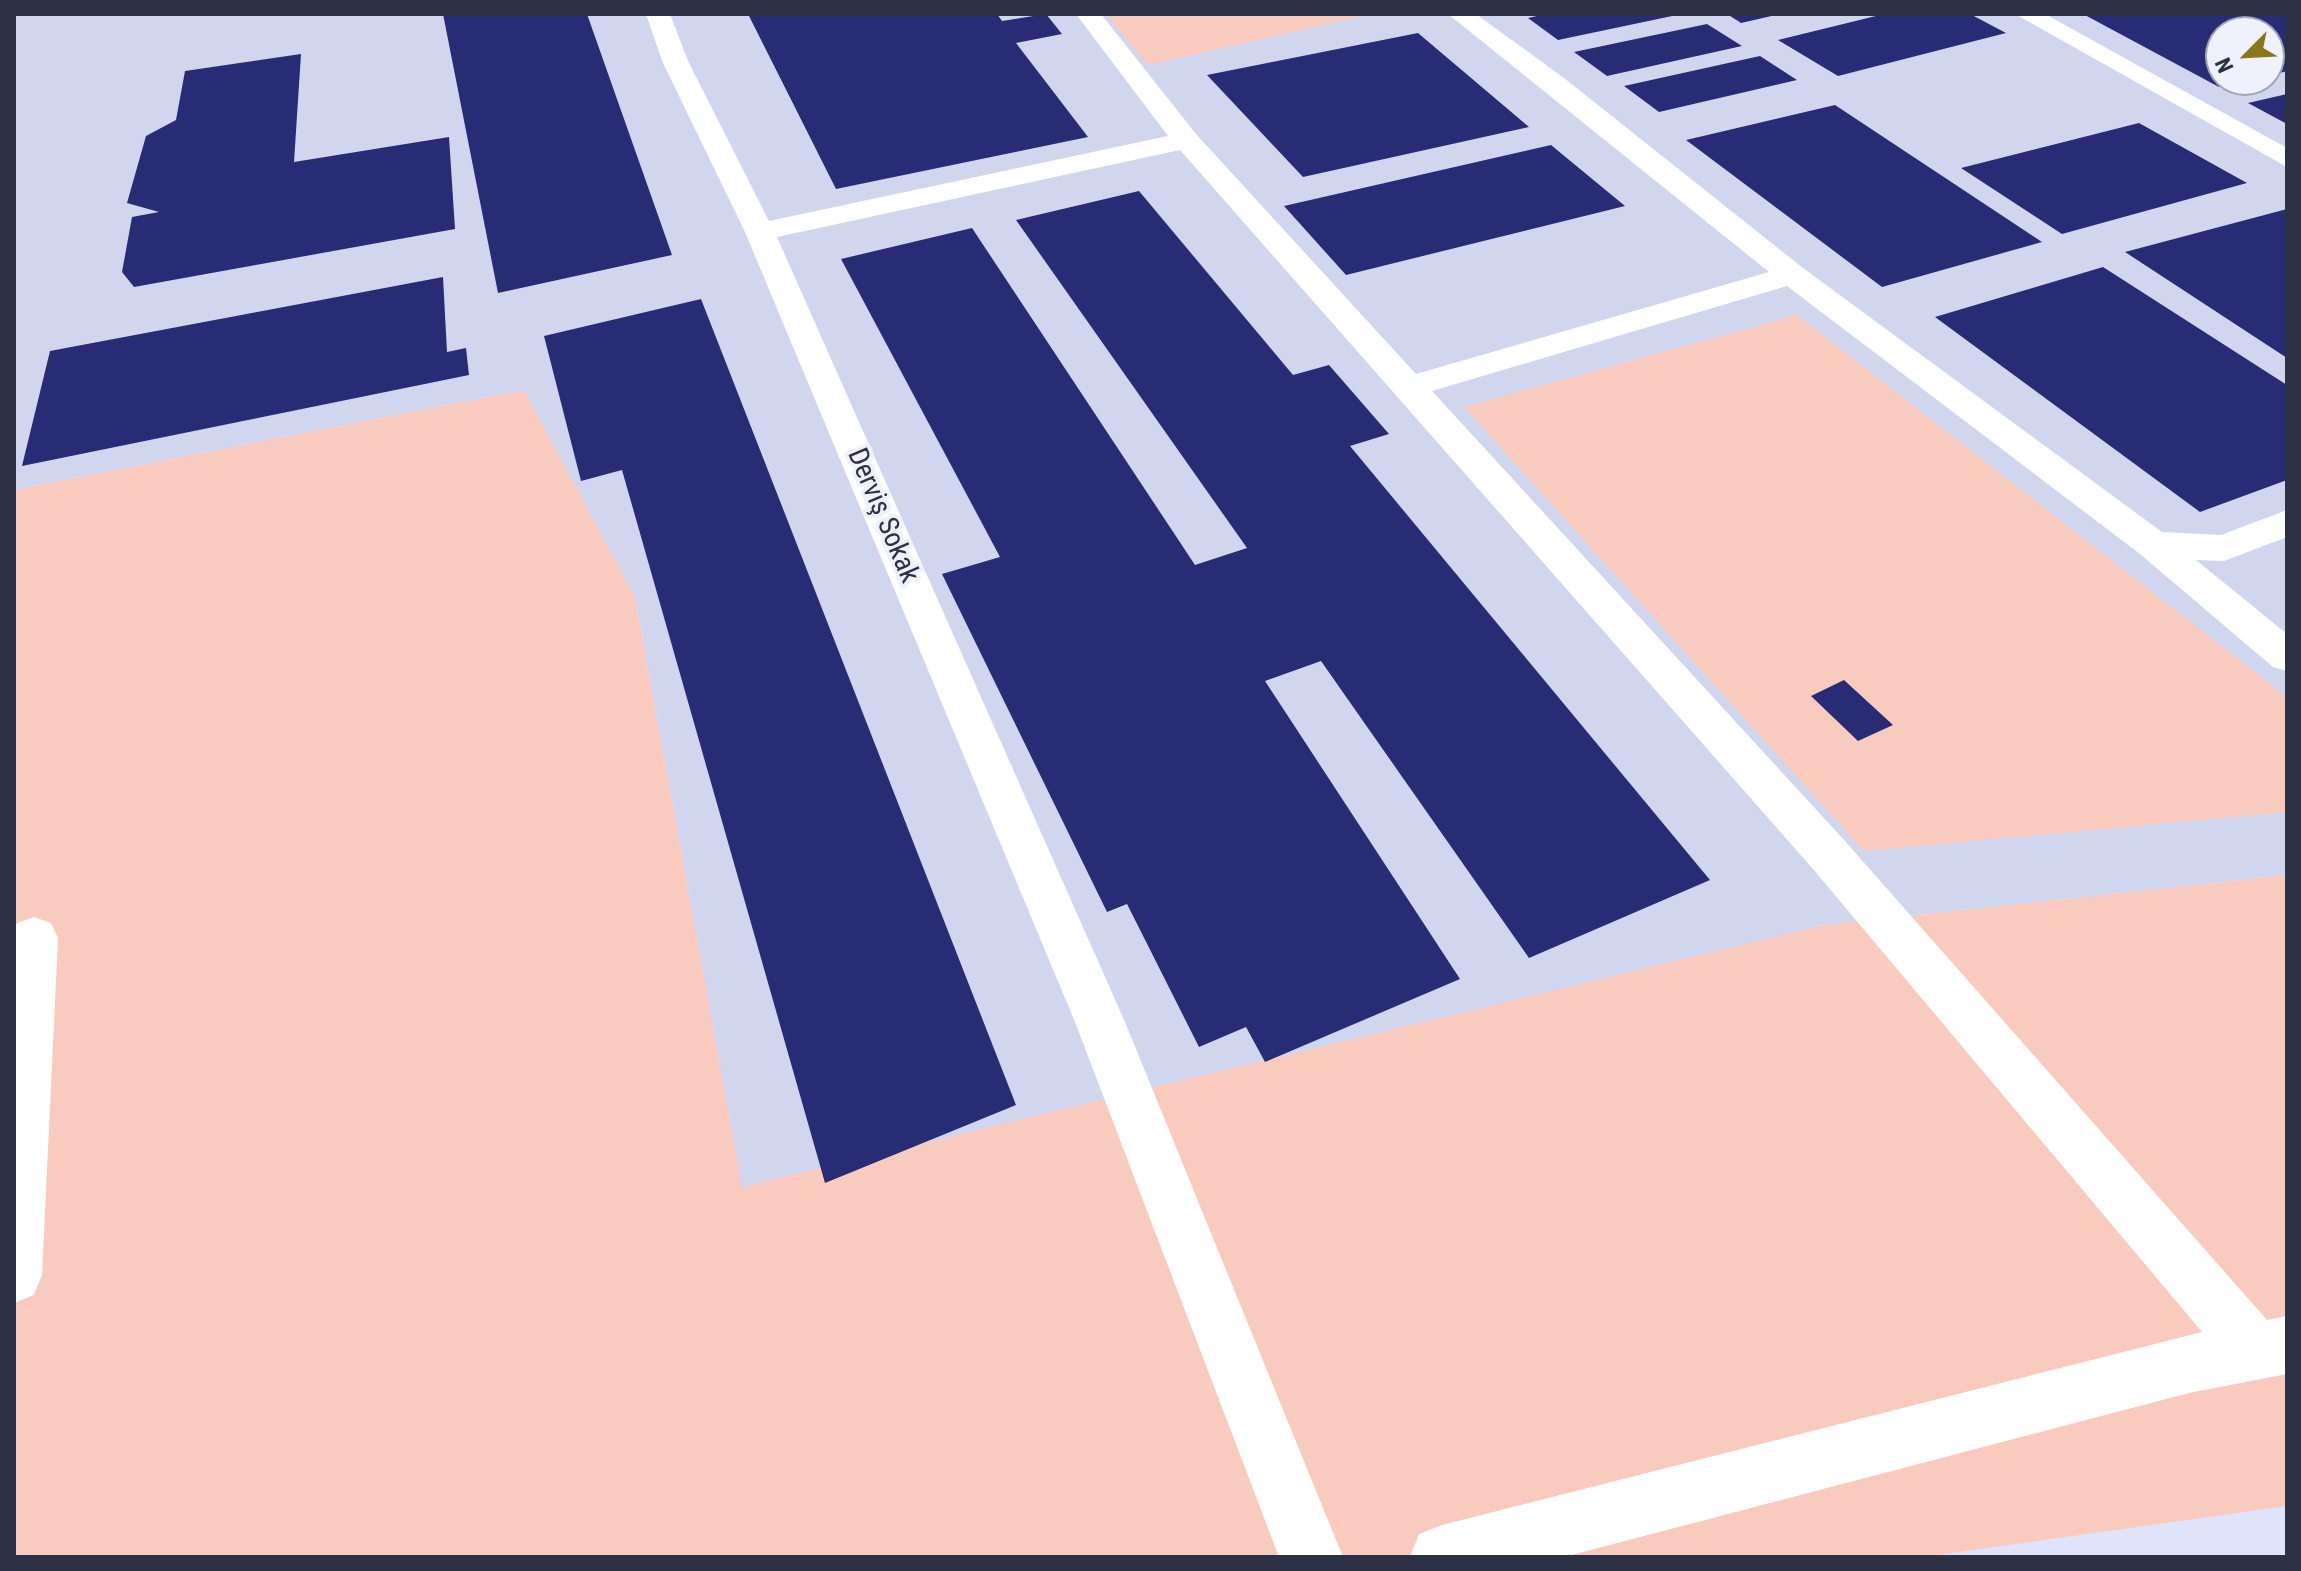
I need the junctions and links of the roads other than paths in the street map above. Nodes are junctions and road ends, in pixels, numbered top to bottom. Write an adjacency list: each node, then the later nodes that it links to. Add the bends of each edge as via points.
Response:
1 (658, 14): 7 (street, Derviş Sokak, via 675,61)
2 (1088, 14): 5 (street)
3 (1460, 14): 8 (street)
4 (2027, 14): 6 (street)
5 (1186, 140): 7 (street); 9 (street)
6 (2287, 159)
7 (760, 232): 16 (street, Derviş Sokak, via 1100,1022)
8 (1792, 275): 9 (street); 11 (street)
9 (1408, 387): 15 (street)
10 (2287, 523): 11 (street, via 2224,548)
11 (2153, 545): 12 (street)
12 (2287, 656)
13 (34, 938): 14 (street)
14 (14, 1275)
15 (2272, 1348): 17 (street, via 2173,1368)
16 (1311, 1557)
17 (1442, 1557)

